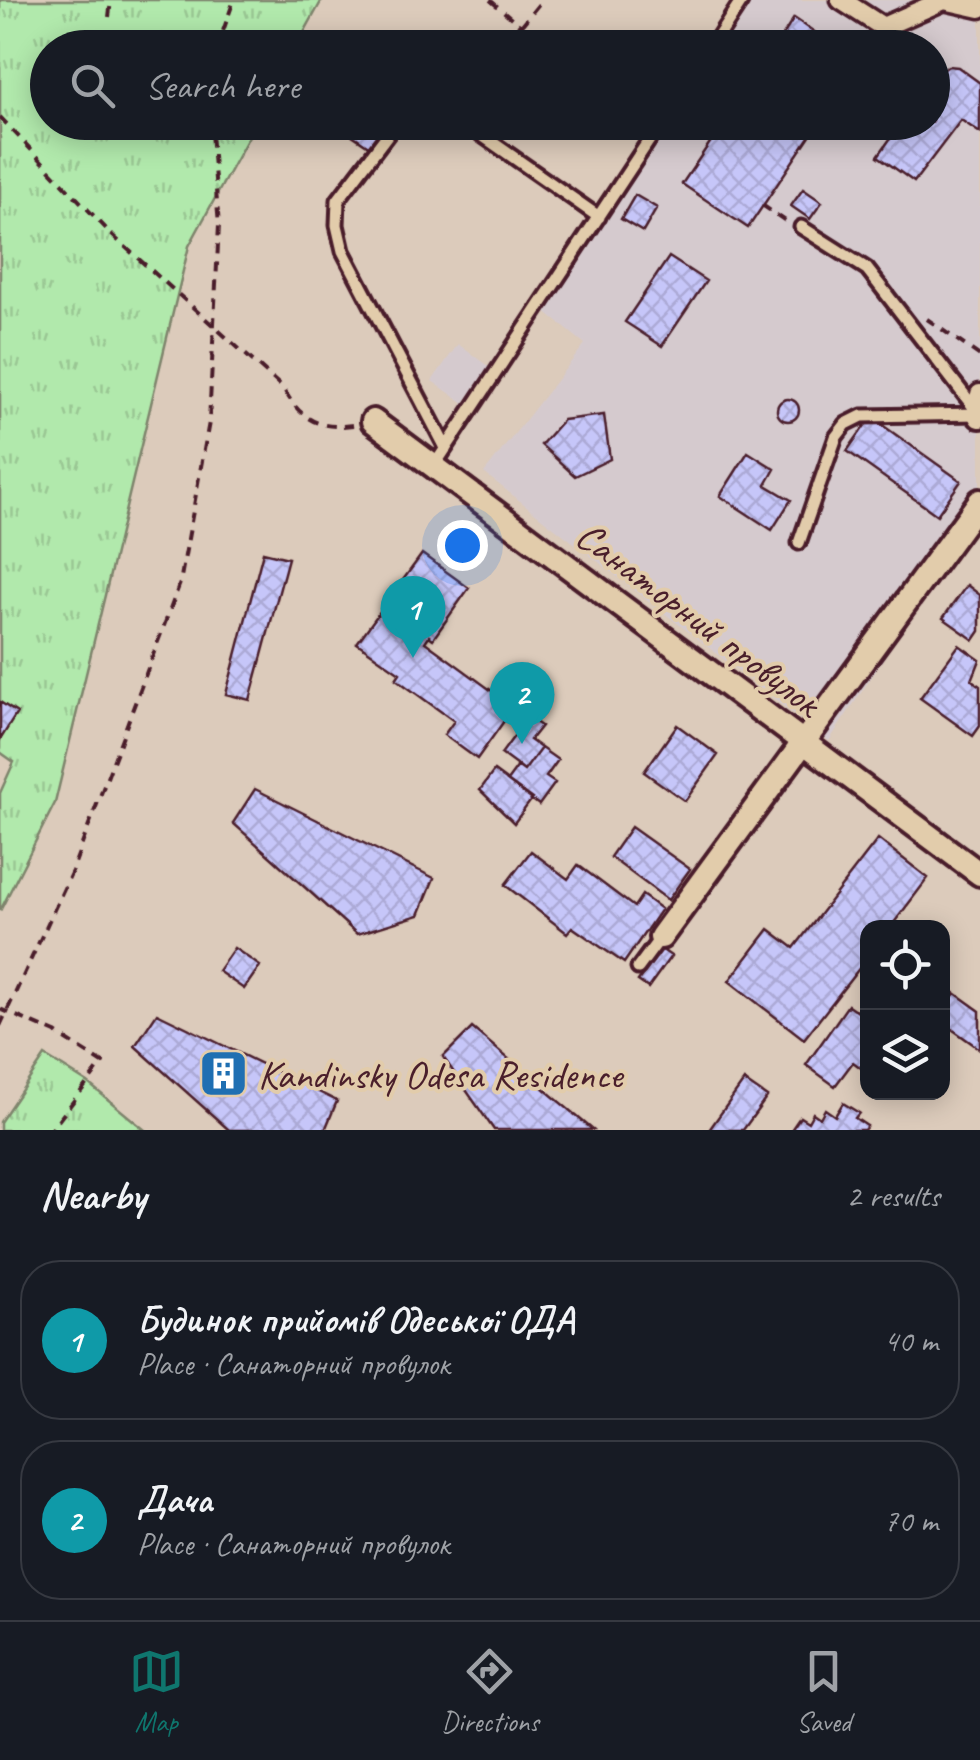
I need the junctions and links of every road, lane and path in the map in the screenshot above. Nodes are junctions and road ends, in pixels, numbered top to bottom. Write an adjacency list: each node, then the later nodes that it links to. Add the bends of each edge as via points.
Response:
1 (110, 0): 8 (path)
2 (234, 0): 10 (path)
3 (490, 0): 9 (path)
4 (542, 0): 9 (path)
5 (841, 0): 7 (street, via 883,27 944,0)
6 (742, 2): 12 (lane)
7 (980, 8)
8 (108, 16)
9 (522, 26): 11 (path)
10 (223, 30)
11 (527, 30)
12 (723, 30)
13 (0, 117): 20 (path, via 113,236)
14 (212, 140): 20 (path, via 220,224)
15 (383, 140): 24 (lane, via 338,200 337,226)
16 (489, 140): 18 (lane)
17 (650, 140): 18 (lane)
18 (599, 217): 24 (lane)
19 (801, 226): 22 (lane, via 867,269)
20 (215, 328): 23 (path, via 319,426); 32 (path, via 208,436 180,583 72,871)
21 (980, 394): 22 (street)
22 (980, 415): 26 (lane, via 862,416 846,424)
23 (373, 421): 24 (street, Санаторний провулок)
24 (440, 458): 27 (street, Санаторний провулок)
25 (980, 501): 27 (street)
26 (798, 543)
27 (802, 741): 28 (street, Санаторний провулок); 29 (street)
28 (980, 874)
29 (662, 937): 30 (lane)
30 (638, 968)
31 (0, 1009): 32 (path)
32 (8, 1009): 33 (path); 34 (path, via 102,1063)
33 (0, 1026)
34 (51, 1130)

